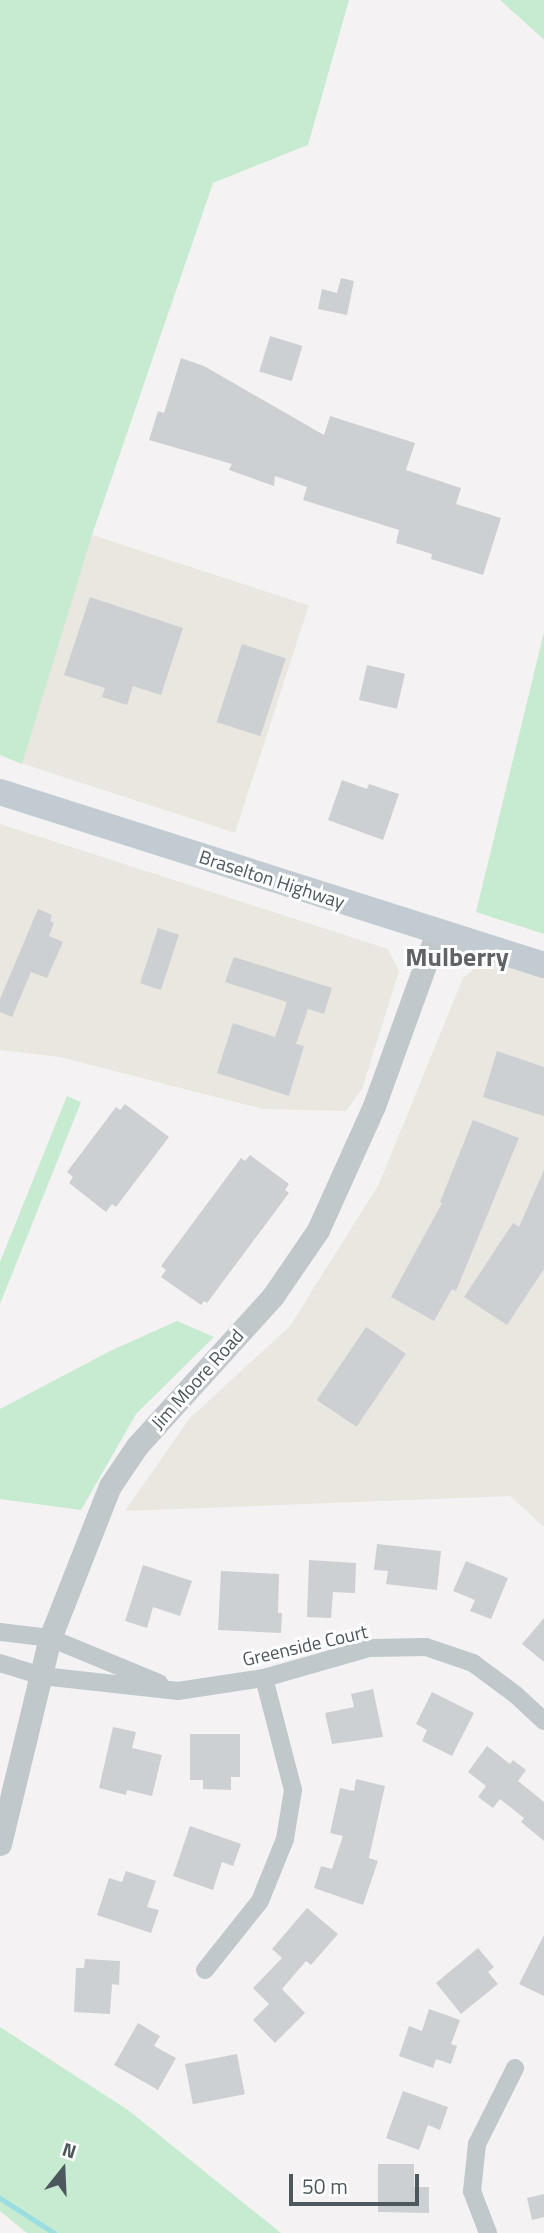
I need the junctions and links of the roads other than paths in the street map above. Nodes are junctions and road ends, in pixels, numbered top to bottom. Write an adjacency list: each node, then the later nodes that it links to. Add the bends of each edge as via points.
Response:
1 (0, 792): 2 (main road, Braselton Highway)
2 (437, 932): 3 (main road, Braselton Highway); 5 (street, Jim Moore Road, via 374,1106 318,1230 273,1296 137,1446 110,1486)
3 (544, 965)
4 (0, 1632): 5 (street)
5 (50, 1638): 7 (street, Jim Moore Road); 9 (street)
6 (0, 1663): 7 (street, Greenside Court)
7 (42, 1676): 9 (street, Greenside Court); 11 (street, Jim Moore Road)
8 (264, 1678): 9 (street, Greenside Court); 10 (street, Greenside Court, via 369,1648 426,1647 473,1663); 12 (street, via 293,1790 285,1839 260,1901)
9 (178, 1690)
10 (544, 1721)
11 (0, 1844)
12 (205, 1969)
13 (515, 2067): 14 (street, via 477,2144 472,2191)
14 (488, 2233)

